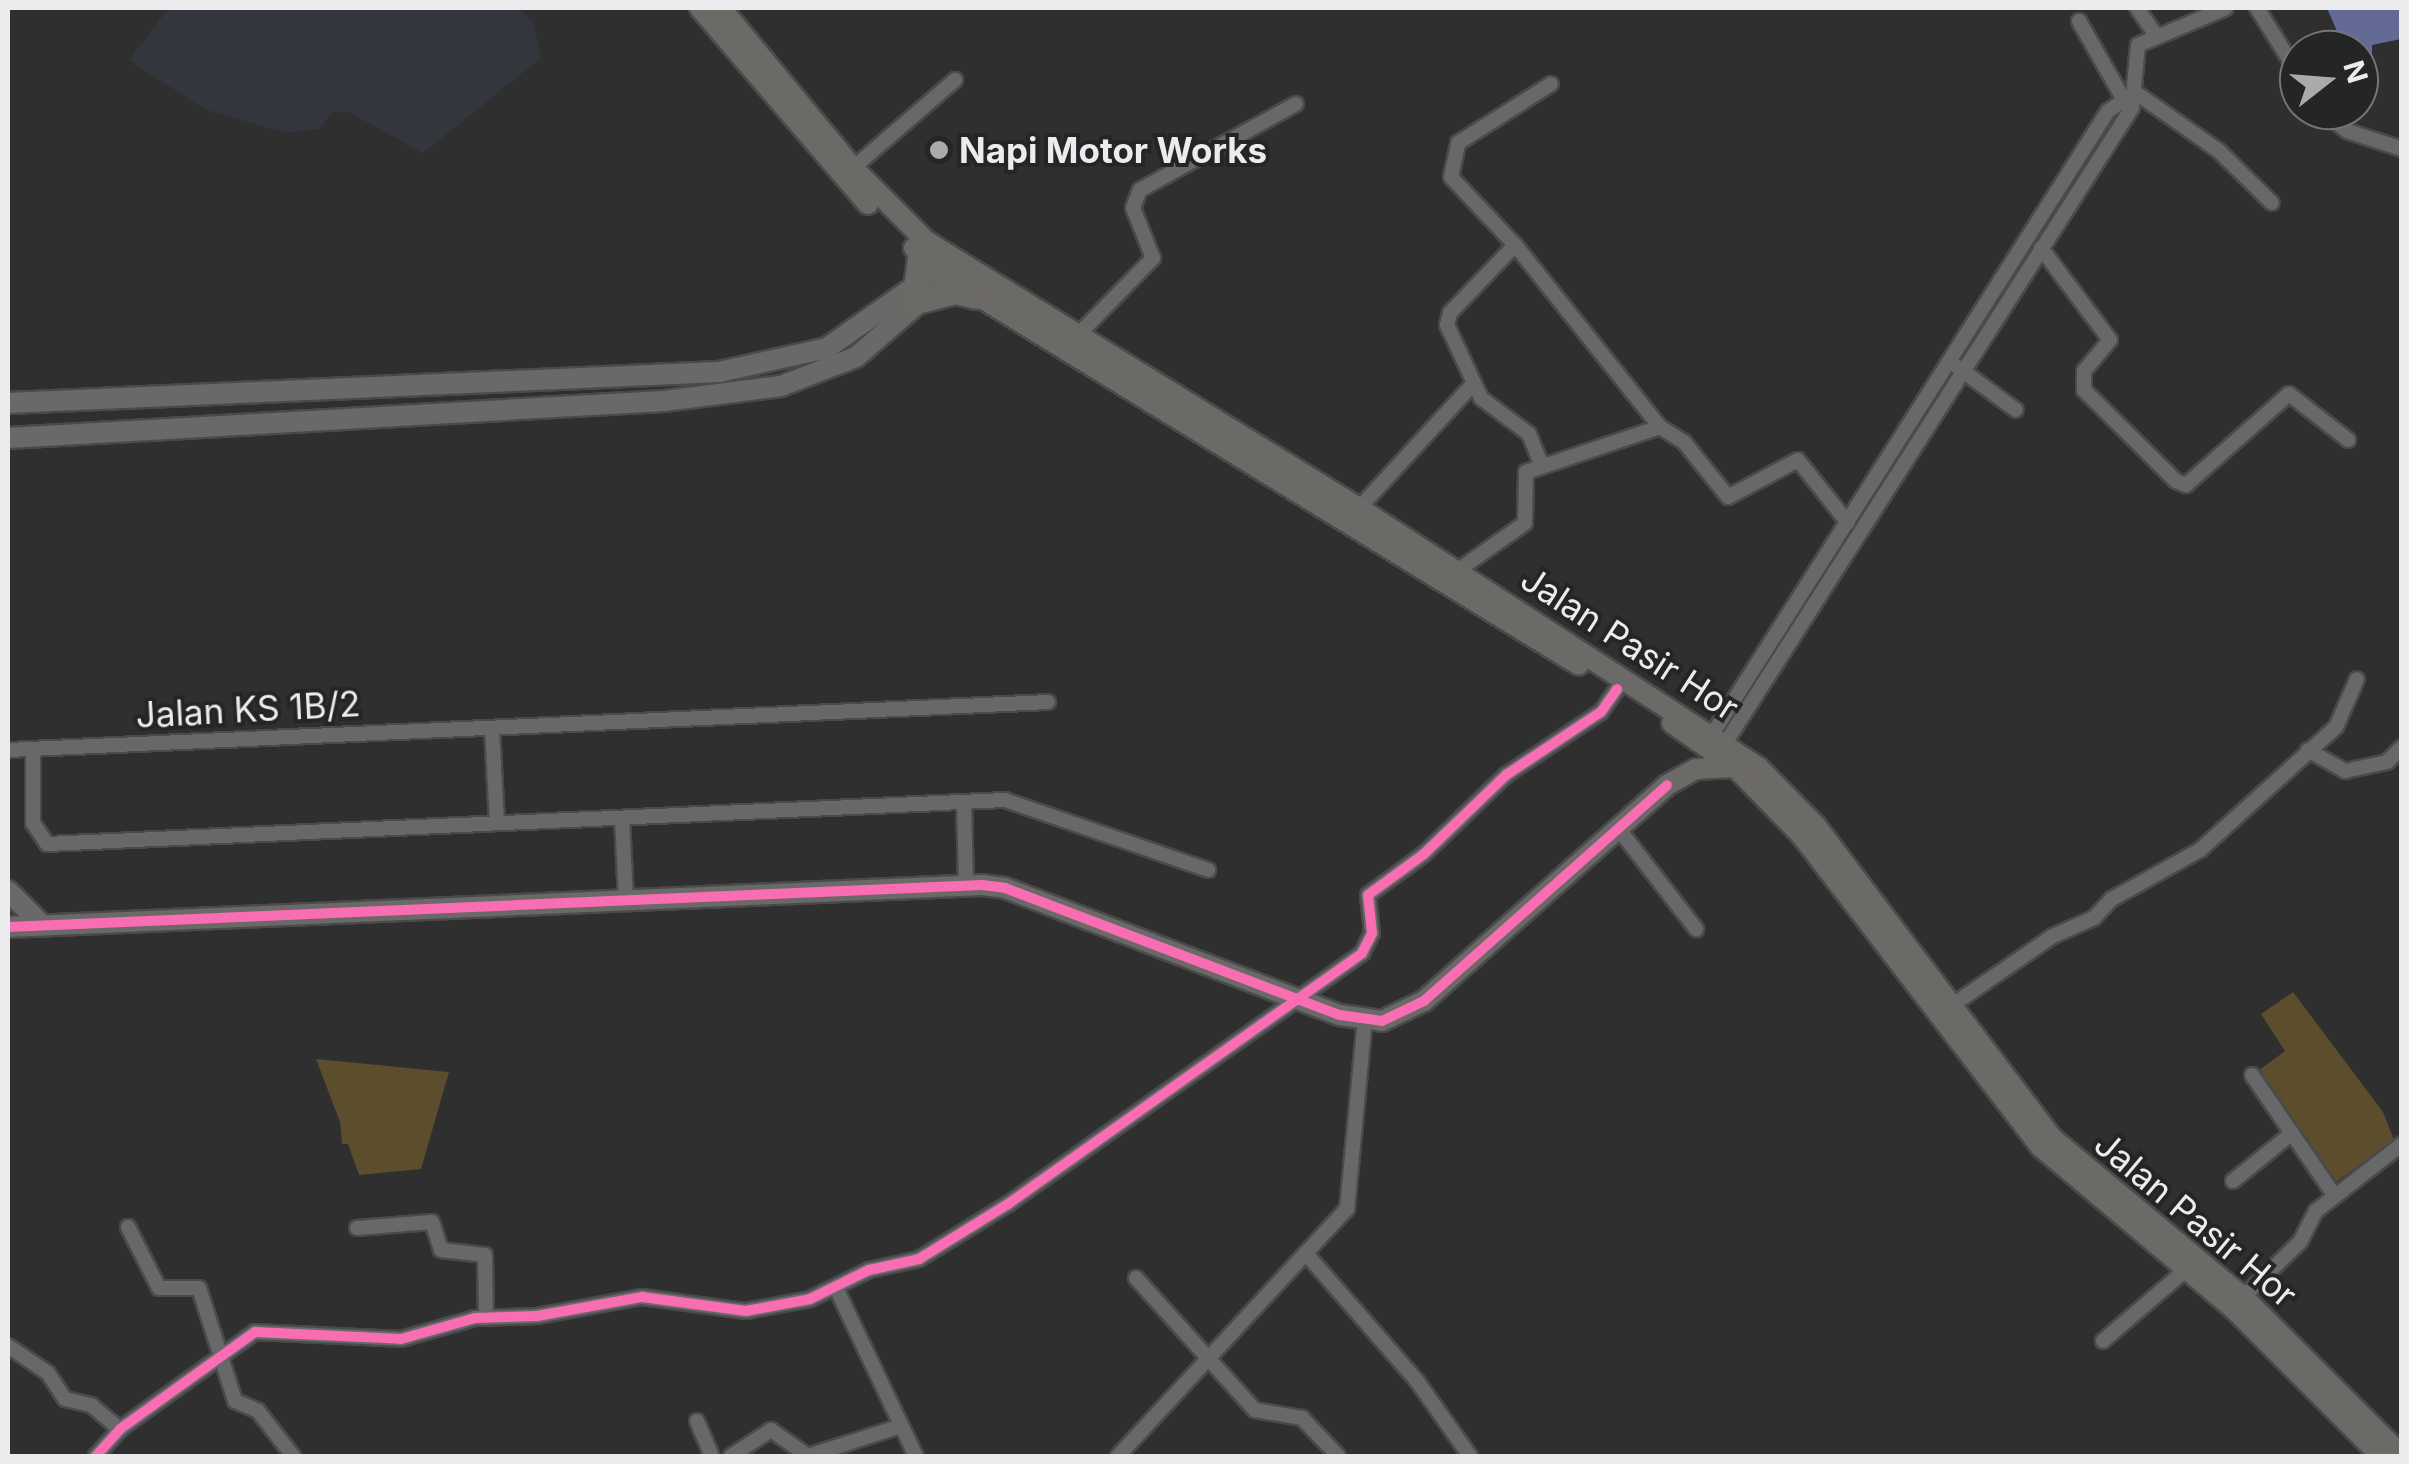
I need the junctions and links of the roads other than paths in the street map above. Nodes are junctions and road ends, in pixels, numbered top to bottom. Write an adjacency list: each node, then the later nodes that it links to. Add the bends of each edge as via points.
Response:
1 (700, 8): 19 (main road, Jalan Pasir Hor, via 843,178)
2 (722, 8): 15 (main road, Jalan Pasir Hor)
3 (2137, 8): 7 (street)
4 (2226, 8): 7 (street)
5 (2256, 8): 8 (street)
6 (2080, 22): 11 (street)
7 (2157, 37): 11 (street, via 2134,53)
8 (2279, 44)
9 (955, 80): 15 (street)
10 (1551, 84): 17 (street, via 1474,131 1450,159 1451,176)
11 (2131, 102): 16 (street, via 2220,151); 18 (street); 24 (street, via 2108,111)
12 (1296, 104): 23 (street, via 1140,190 1133,208 1153,258)
13 (2346, 130): 14 (street)
14 (2402, 149)
15 (854, 168): 23 (main road, Jalan Pasir Hor, via 926,241)
16 (2272, 204)
17 (1515, 245): 25 (street, via 1448,319); 31 (street)
18 (2041, 248): 24 (street); 33 (street, via 2110,340 2084,372 2084,390 2176,481 2186,485 2289,394)
19 (920, 253): 20 (main road, Jalan Pasir Hor); 21 (main road)
20 (945, 272): 21 (street); 22 (main road, Jalan Pasir Hor)
21 (916, 296): 22 (main road); 26 (street, via 853,334 778,364 662,378); 28 (street, via 856,357 781,386 664,402)
22 (983, 299): 39 (main road, Jalan Pasir Hor)
23 (1075, 338): 35 (main road, Jalan Pasir Hor)
24 (1957, 366): 29 (street); 36 (street); 43 (street)
25 (1472, 384): 34 (street, via 1497,414 1529,434); 35 (street)
26 (484, 386): 27 (street); 28 (street)
27 (8, 403)
28 (484, 410): 32 (street)
29 (2016, 410)
30 (8, 412): 32 (street)
31 (1660, 427): 34 (street); 36 (street, via 1684,442 1728,496 1798,460)
32 (8, 437)
33 (2348, 440)
34 (1541, 464): 37 (street, via 1522,480 1525,523)
35 (1359, 508): 37 (main road, Jalan Pasir Hor)
36 (1848, 523): 43 (street)
37 (1457, 572): 43 (main road, Jalan Pasir Hor)
38 (2357, 679): 47 (street, via 2344,718)
39 (1617, 689): 42 (main road, Jalan Pasir Hor); 61 (street, via 1601,712 1506,776 1368,896 1372,933 1362,953)
40 (1048, 702): 41 (street, Jalan KS 1B/2)
41 (492, 728): 45 (street, Jalan KS 1B/2); 52 (street)
42 (1684, 731): 48 (main road, Jalan Pasir Hor); 49 (main road, via 1689,756)
43 (1720, 737): 62 (main road, Jalan Pasir Hor, via 1816,826)
44 (2402, 747): 47 (street, via 2388,762 2344,771)
45 (33, 749): 46 (street, Jalan KS 1B/2); 52 (street, via 33,823 47,844)
46 (8, 750)
47 (2308, 750): 62 (street, via 2200,850 2112,898 2094,918 2044,942)
48 (1735, 767): 49 (main road, via 1696,769); 72 (main road, Jalan Pasir Hor, via 1804,837 2041,1147)
49 (1667, 785): 53 (street)
50 (964, 802): 51 (street); 54 (street, via 1005,800 1047,811); 55 (street)
51 (622, 818): 52 (street); 57 (street)
52 (497, 823)
53 (1618, 828): 60 (street); 63 (street, via 1410,1011)
54 (1208, 870)
55 (966, 885): 57 (street); 61 (street, via 1005,888)
56 (8, 892): 58 (street)
57 (626, 900): 58 (street)
58 (42, 925): 59 (street)
59 (8, 926)
60 (1696, 928)
61 (1294, 998): 63 (street); 74 (street, via 953,1241 905,1264 869,1270)
62 (1951, 1006): 75 (main road, Jalan Pasir Hor, via 2052,1138)
63 (1365, 1020): 71 (street, via 1347,1210)
64 (2252, 1075): 65 (street)
65 (2292, 1134): 67 (street); 68 (street)
66 (2402, 1144): 68 (street)
67 (2234, 1180)
68 (2335, 1196): 75 (street)
69 (128, 1227): 79 (street, via 160,1288 199,1288)
70 (357, 1228): 76 (street, via 432,1222 441,1250 485,1255)
71 (1308, 1256): 80 (street); 93 (street, via 1417,1381)
72 (2188, 1268): 77 (street); 85 (main road, Jalan Pasir Hor)
73 (1136, 1278): 80 (street)
74 (837, 1290): 76 (street, via 729,1312 642,1297); 82 (street)
75 (2243, 1297): 85 (main road, Jalan Pasir Hor)
76 (486, 1318): 79 (street, via 401,1339 255,1332)
77 (2103, 1341)
78 (8, 1346): 83 (street, via 48,1373 65,1399 91,1405)
79 (220, 1351): 83 (street); 87 (street, via 236,1402 258,1411)
80 (1207, 1357): 91 (street); 92 (street, via 1255,1410 1302,1418)
81 (697, 1421): 88 (street)
82 (901, 1426): 89 (street, via 808,1456 781,1430 772,1430); 90 (street)
83 (120, 1429): 86 (street)
84 (2402, 1444): 85 (main road)
85 (2377, 1448): 94 (main road, Jalan Pasir Hor)
86 (96, 1456)
87 (293, 1456)
88 (712, 1456)
89 (731, 1456)
90 (916, 1456)
91 (1118, 1456)
92 (1338, 1456)
93 (1470, 1456)
94 (2402, 1456)

